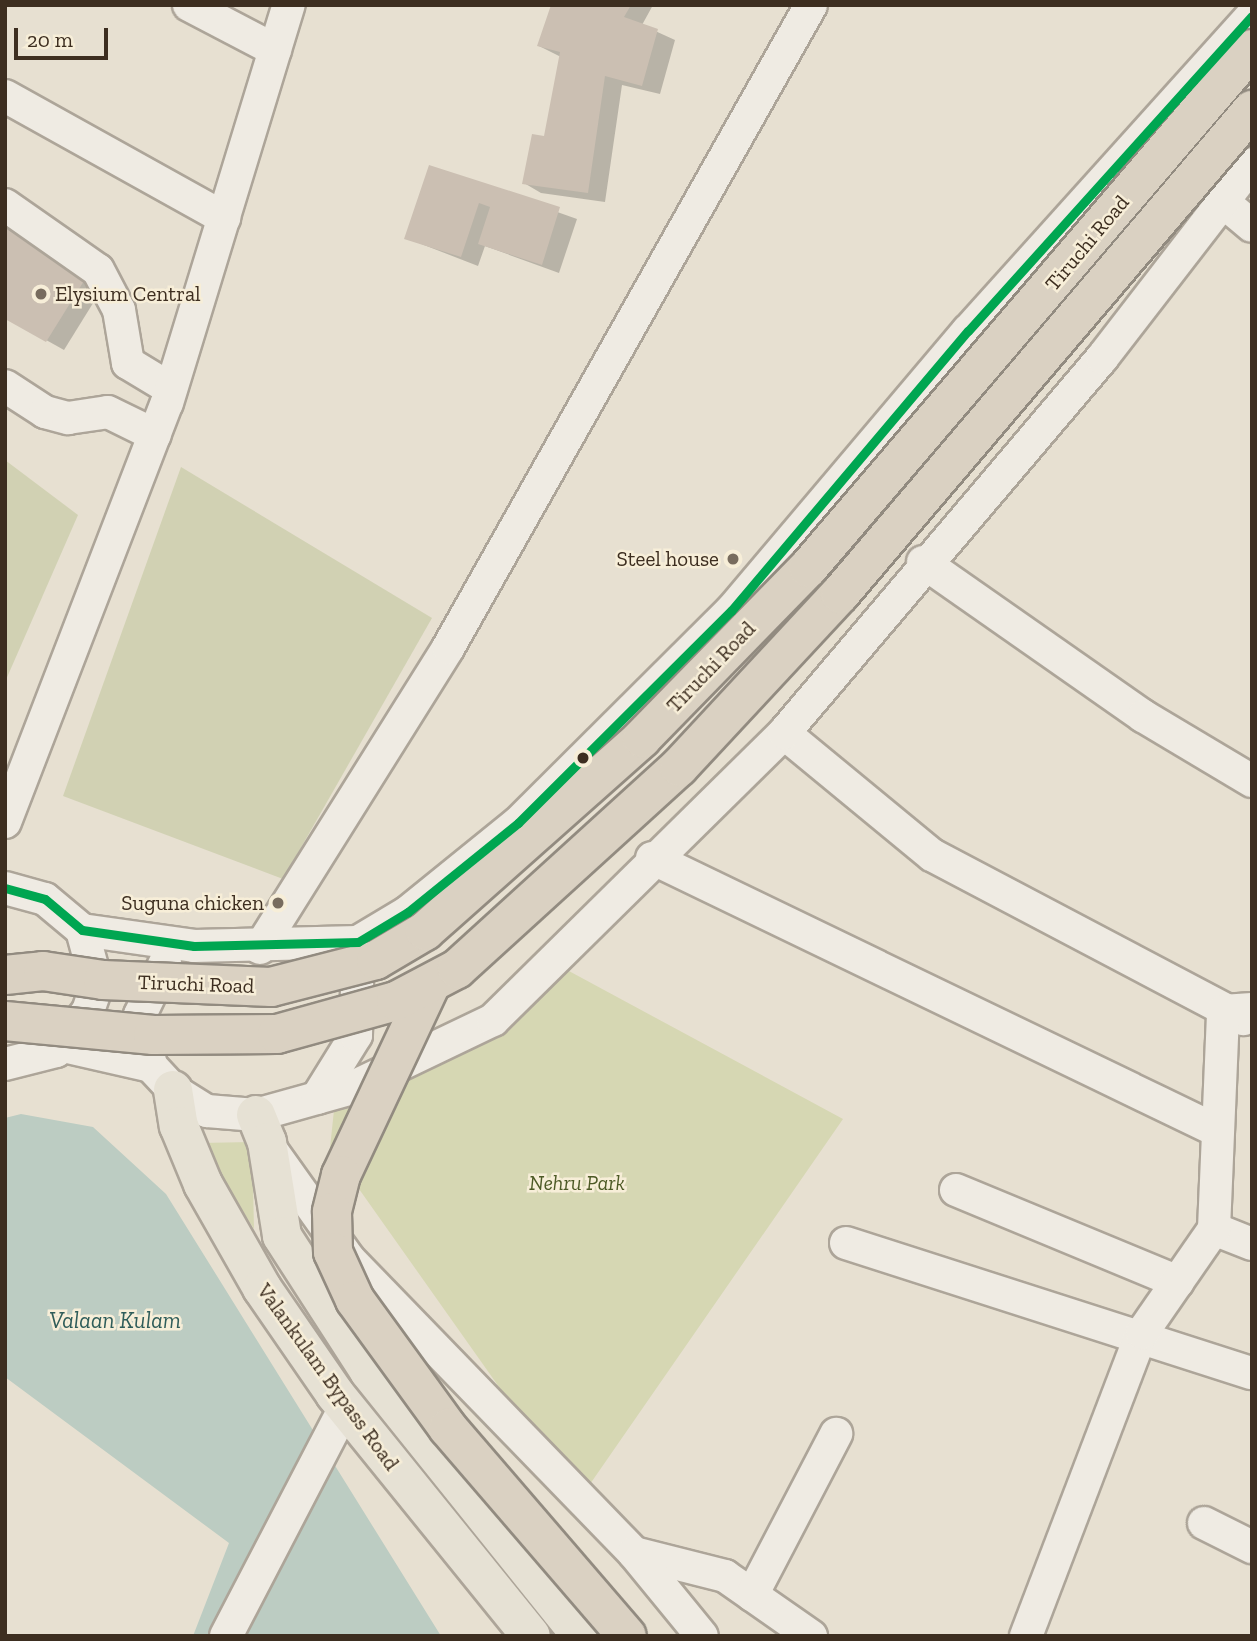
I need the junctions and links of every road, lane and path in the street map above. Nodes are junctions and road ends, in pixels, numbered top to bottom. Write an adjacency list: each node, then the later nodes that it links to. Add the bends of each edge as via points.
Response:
1 (189, 5): 6 (street)
2 (289, 5): 6 (street)
3 (811, 5): 26 (street, via 448,648)
4 (1252, 16): 25 (street, via 968,331 731,611 518,823 408,912)
5 (1252, 49): 27 (highway, Tiruchi Road, bridge, via 808,568 642,738 425,931 376,960 271,987 103,980 43,971)
6 (275, 50): 12 (street)
7 (5, 96): 12 (street)
8 (1252, 110): 28 (highway, Tiruchi Road, bridge, via 840,594 679,767 500,934)
9 (1252, 164): 10 (street)
10 (1221, 200): 13 (street); 17 (street, via 1102,358)
11 (5, 205): 15 (street, via 98,270 118,310 128,363)
12 (224, 218): 15 (street)
13 (1252, 226)
14 (5, 386): 16 (street, via 45,412 68,418 108,412)
15 (171, 389): 16 (street)
16 (155, 435): 20 (street)
17 (923, 562): 18 (street); 19 (street, via 1143,716)
18 (784, 733): 21 (street); 29 (street, via 932,855)
19 (1252, 781)
20 (5, 822)
21 (652, 859): 34 (street, via 493,1020); 36 (street)
22 (5, 888): 23 (street, via 45,900)
23 (82, 930): 24 (street); 31 (street, via 97,985 88,1011)
24 (176, 942): 26 (street); 33 (street, via 140,1015)
25 (358, 942): 26 (street); 34 (street, via 356,1035)
26 (260, 948)
27 (5, 975)
28 (430, 986): 30 (highway, Tiruchi Road, bridge, via 330,1024 229,1038); 53 (highway, bridge, via 341,1175 332,1212 334,1252 355,1300 448,1428)
29 (1242, 1014): 36 (street)
30 (5, 1021)
31 (63, 1046): 32 (street); 33 (street)
32 (17, 1062)
33 (162, 1078): 35 (street, via 207,1111); 44 (main road, Valankulam Bypass Road, via 203,1184 262,1287)
34 (317, 1098): 35 (street)
35 (261, 1128): 48 (street, via 349,1259); 52 (main road, Valankulam Bypass Road, via 282,1236 369,1371)
36 (1218, 1131): 38 (street)
37 (956, 1190): 41 (street)
38 (1214, 1229): 40 (street); 41 (street)
39 (846, 1243): 42 (street)
40 (1252, 1244)
41 (1178, 1282): 42 (street)
42 (1142, 1334): 43 (street); 56 (street)
43 (1252, 1373)
44 (345, 1407): 50 (street); 51 (main road, Valankulam Bypass Road)
45 (836, 1434): 49 (street)
46 (1204, 1523): 47 (street)
47 (1252, 1547)
48 (634, 1553): 49 (street, via 725,1576); 54 (street)
49 (752, 1595): 55 (street)
50 (226, 1636)
51 (531, 1636)
52 (581, 1636)
53 (627, 1636)
54 (702, 1636)
55 (811, 1636)
56 (1026, 1636)

